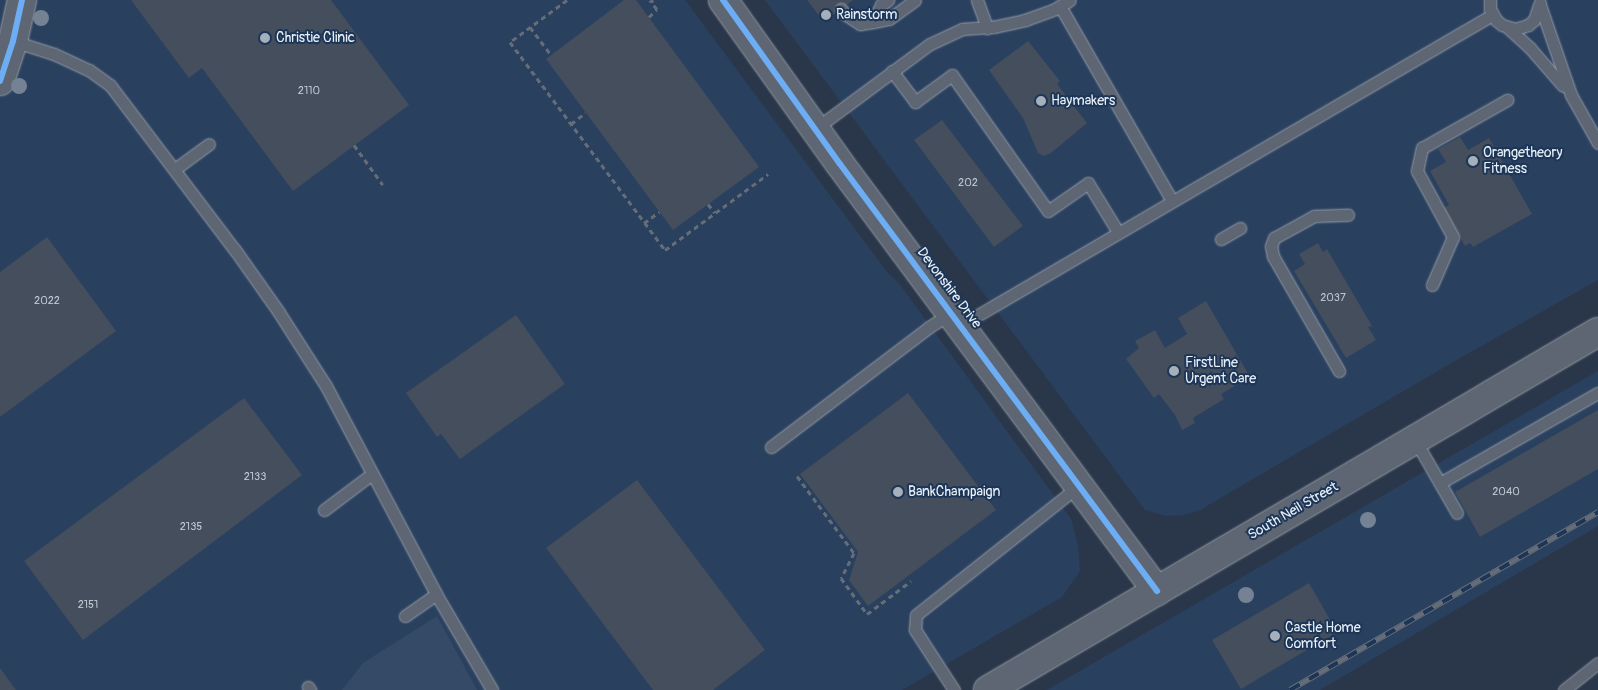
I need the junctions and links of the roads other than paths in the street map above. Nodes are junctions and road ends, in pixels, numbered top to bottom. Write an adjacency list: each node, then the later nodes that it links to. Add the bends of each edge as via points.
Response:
1 (22, 0): 14 (street)
2 (723, 0): 19 (street, Devonshire Drive)
3 (888, 0): 11 (lane, via 881,5)
4 (915, 0): 11 (lane, via 890,19)
5 (977, 0): 12 (lane)
6 (1490, 0): 10 (lane)
7 (1540, 2): 13 (lane, via 1534,20 1528,25); 17 (lane)
8 (1059, 4): 12 (lane, via 1025,20); 23 (lane)
9 (841, 9): 11 (lane, via 860,24)
10 (1492, 14): 13 (lane); 23 (lane)
11 (873, 22)
12 (987, 28): 15 (lane, via 962,29 930,44)
13 (1508, 28): 17 (lane)
14 (13, 41): 16 (street); 22 (lane, via 72,62 110,85)
15 (892, 71): 19 (lane); 26 (lane, via 915,102 952,75 1048,211 1088,183)
16 (0, 81)
17 (1571, 95): 20 (lane)
18 (1507, 100): 28 (lane, via 1422,148 1417,170 1453,237)
19 (816, 129): 29 (street, Devonshire Drive)
20 (1598, 143)
21 (209, 144): 22 (lane)
22 (175, 169): 35 (lane, via 283,319 326,386)
23 (1172, 201): 26 (lane)
24 (1348, 215): 31 (lane, via 1314,216 1274,238 1271,246 1273,256)
25 (1240, 228): 27 (lane)
26 (1118, 232): 29 (lane)
27 (1221, 239)
28 (1432, 284)
29 (957, 319): 34 (lane, via 930,327); 37 (street, Devonshire Drive)
30 (1598, 332): 33 (street, South Neil Street)
31 (1339, 371)
32 (1598, 393): 36 (lane)
33 (1414, 440): 36 (lane); 40 (street, South Neil Street)
34 (772, 447)
35 (372, 474): 38 (lane); 41 (lane)
36 (1440, 483): 39 (lane)
37 (1079, 486): 40 (street, Devonshire Drive); 45 (lane, via 916,615 915,630)
38 (324, 510)
39 (1457, 512)
40 (1157, 591): 46 (street, South Neil Street)
41 (436, 594): 42 (lane); 44 (lane)
42 (405, 616)
43 (1598, 663): 47 (lane)
44 (492, 690)
45 (954, 690)
46 (988, 690)
47 (1564, 690)

